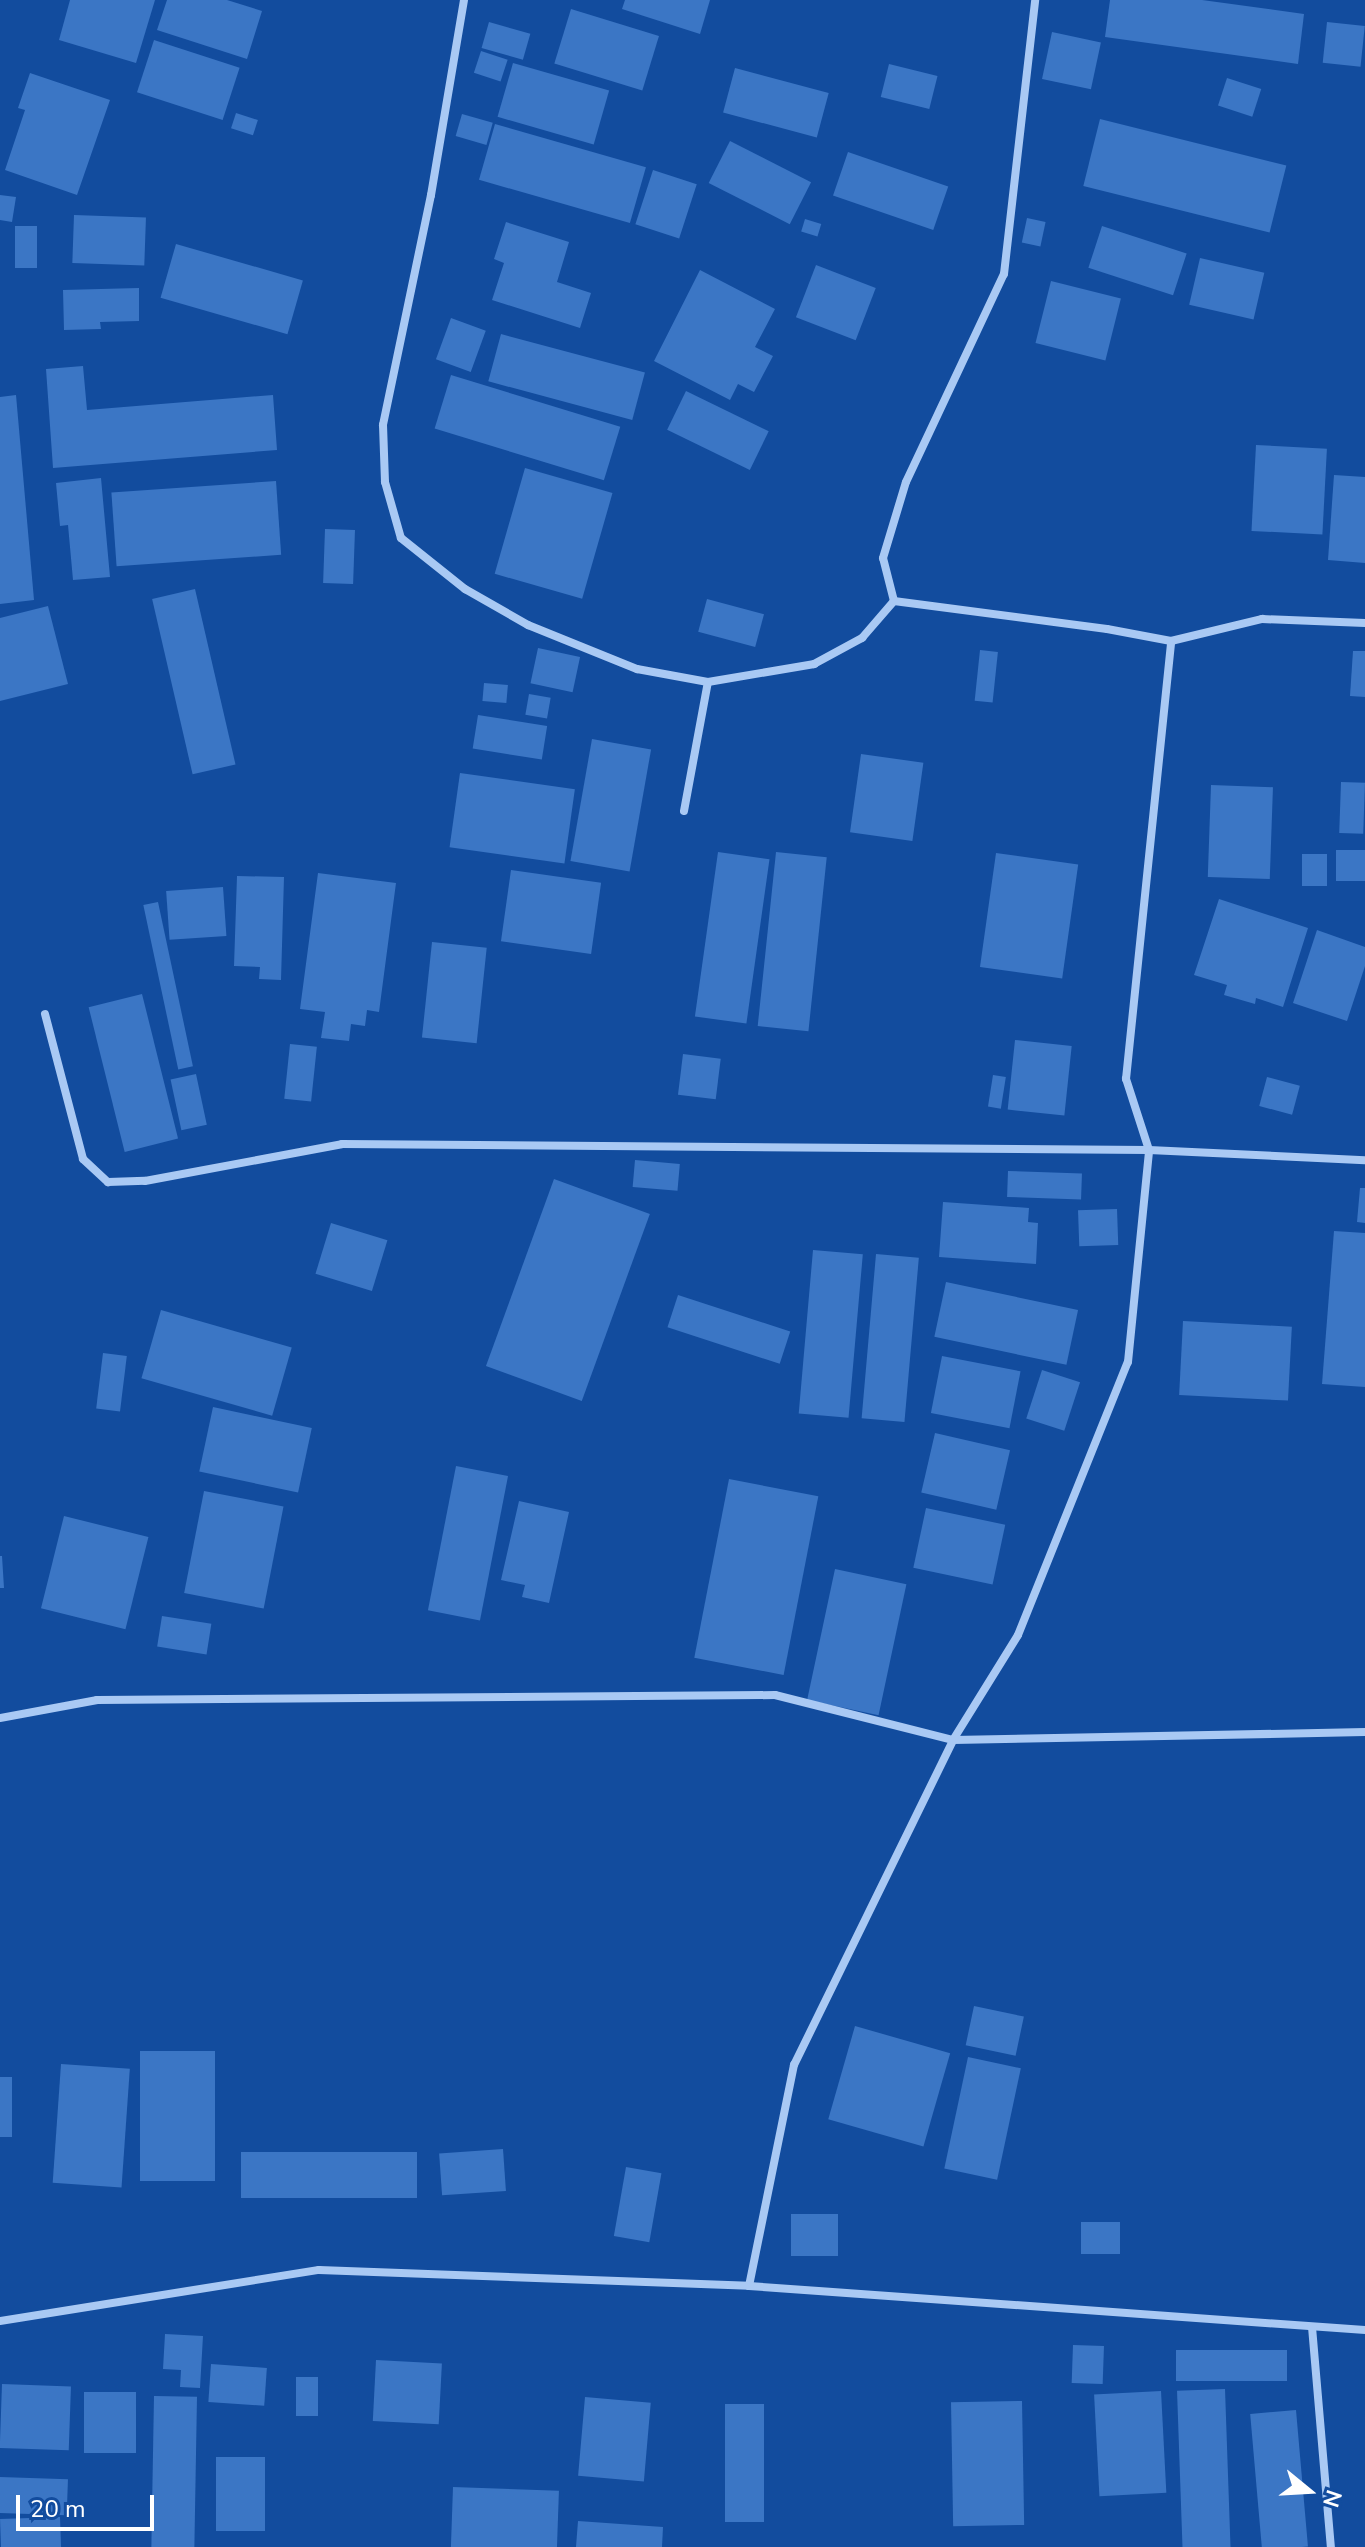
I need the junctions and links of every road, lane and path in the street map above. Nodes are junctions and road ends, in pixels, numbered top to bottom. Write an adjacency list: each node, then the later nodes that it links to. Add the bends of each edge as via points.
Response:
1 (464, 0): 6 (street, via 431,195 383,425 385,482 401,538 465,589 528,625 637,669)
2 (1035, 0): 3 (street, via 1004,274 906,482 883,558)
3 (894, 601): 5 (street); 6 (street, via 862,638 814,664)
4 (1365, 623): 5 (street, via 1262,619)
5 (1171, 641): 9 (street, via 1126,1079)
6 (708, 682): 7 (street)
7 (684, 811)
8 (45, 1014): 9 (street, via 83,1159 108,1182 145,1181 342,1144)
9 (1149, 1150): 10 (street); 13 (street, via 1128,1362 1018,1635)
10 (1365, 1160)
11 (0, 1718): 13 (street, via 97,1700 775,1695)
12 (1365, 1732): 13 (street)
13 (953, 1740): 14 (street, via 794,2065)
14 (749, 2286): 15 (street, via 319,2270); 16 (street)
15 (0, 2321)
16 (1312, 2327): 17 (street); 18 (street)
17 (1365, 2330)
18 (1331, 2547)

